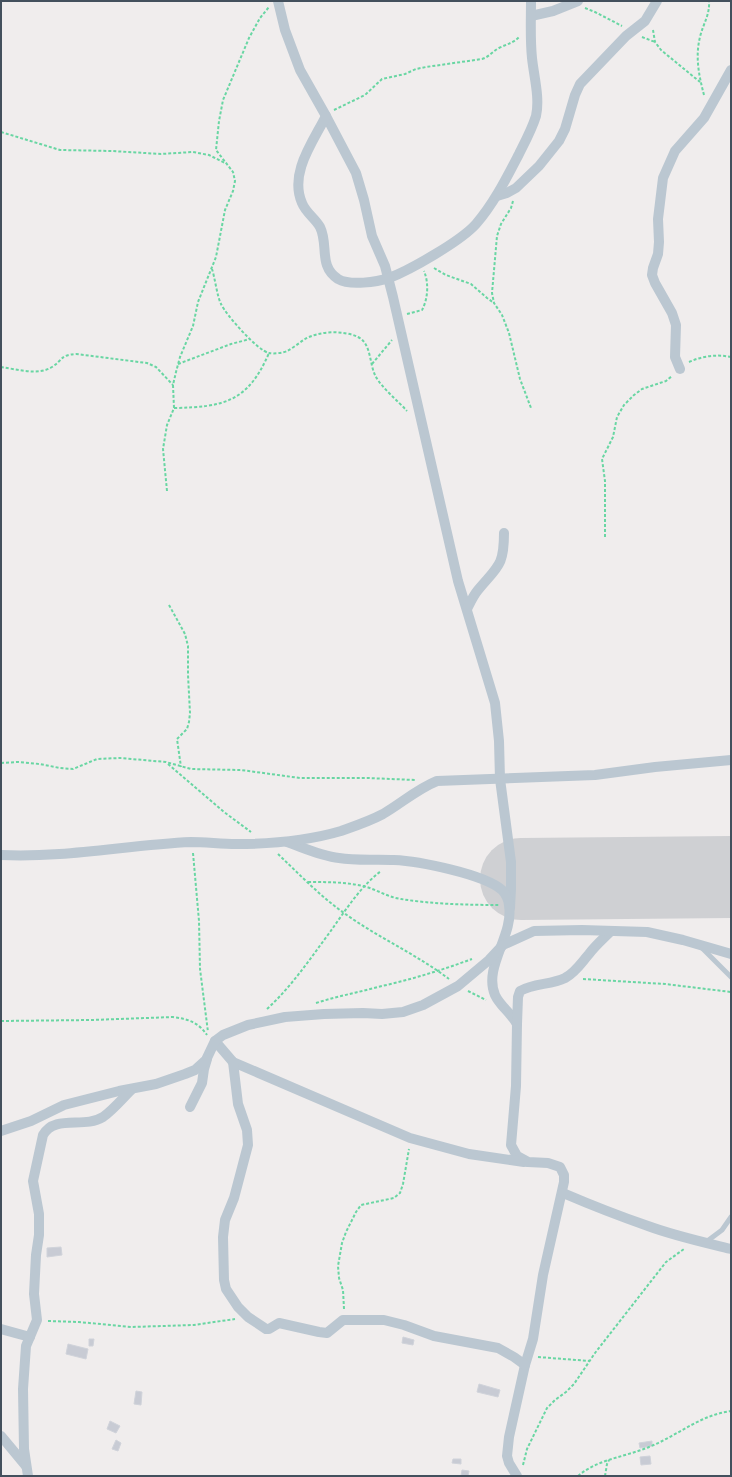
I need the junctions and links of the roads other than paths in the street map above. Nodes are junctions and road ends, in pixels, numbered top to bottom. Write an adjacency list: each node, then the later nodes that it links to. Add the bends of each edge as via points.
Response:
1 (531, 1): 5 (street)
2 (657, 1): 8 (street, via 644,22 631,30 580,84 565,129 539,166 512,190)
3 (575, 2): 5 (street)
4 (273, 4): 7 (street, via 300,70)
5 (531, 16): 8 (street, via 536,115 526,141)
6 (731, 70): 10 (street, via 704,118 675,150 663,178 658,219 658,254 652,275 676,325 675,357)
7 (326, 116): 9 (street, via 356,173 372,236); 9 (street, via 300,167 298,192 302,204 320,227 324,237 325,263 339,280 368,283)
8 (497, 196): 9 (street, via 468,231 421,261)
9 (388, 278): 12 (street, via 458,581)
10 (680, 369)
11 (504, 532): 12 (street, via 504,552 497,569 476,591)
12 (467, 609): 14 (street, via 495,703)
13 (731, 760): 14 (street, via 595,775)
14 (500, 779): 15 (street, via 437,782 424,786 382,814 362,823 317,837); 17 (street, via 511,862)
15 (287, 842): 16 (street, via 192,842 69,854); 17 (street, via 339,858 395,860 429,865 484,880 502,890)
16 (1, 855)
17 (509, 906): 19 (street)
18 (610, 932): 19 (street, via 534,931); 20 (street, via 647,932); 23 (street, via 566,978 520,991)
19 (503, 944): 23 (street, via 492,981 495,995); 24 (street, via 458,986 423,1005 403,1012 285,1017 234,1030)
20 (698, 944): 21 (street); 22 (lane)
21 (731, 954)
22 (731, 977)
23 (517, 1024): 30 (street, via 516,1086 511,1145 517,1156)
24 (215, 1041): 25 (street); 26 (street)
25 (209, 1056): 27 (street, via 195,1070 156,1084); 28 (street, via 202,1083)
26 (233, 1062): 30 (street, via 410,1138 469,1154); 37 (street, via 238,1104 248,1145 234,1198 225,1220 223,1264 226,1289 238,1307 266,1329 284,1323 324,1333 331,1331 344,1320 384,1320 434,1336 498,1348)
27 (132, 1088): 29 (street, via 64,1104 31,1121); 36 (street, via 102,1117 92,1121 54,1124 46,1129 43,1135 32,1181 39,1214 39,1235 34,1294 37,1320)
28 (190, 1107)
29 (1, 1131)
30 (528, 1162): 31 (street, via 548,1163 560,1167 564,1175)
31 (563, 1192): 33 (street, via 649,1227); 37 (street, via 543,1275 533,1339)
32 (731, 1217): 33 (lane, via 722,1230)
33 (701, 1242): 34 (street)
34 (731, 1249)
35 (1, 1329): 36 (street)
36 (30, 1337): 39 (street, via 26,1346 23,1389 23,1433)
37 (526, 1361): 40 (street, via 507,1450 509,1463)
38 (1, 1436): 39 (street)
39 (27, 1471)
40 (519, 1472)

